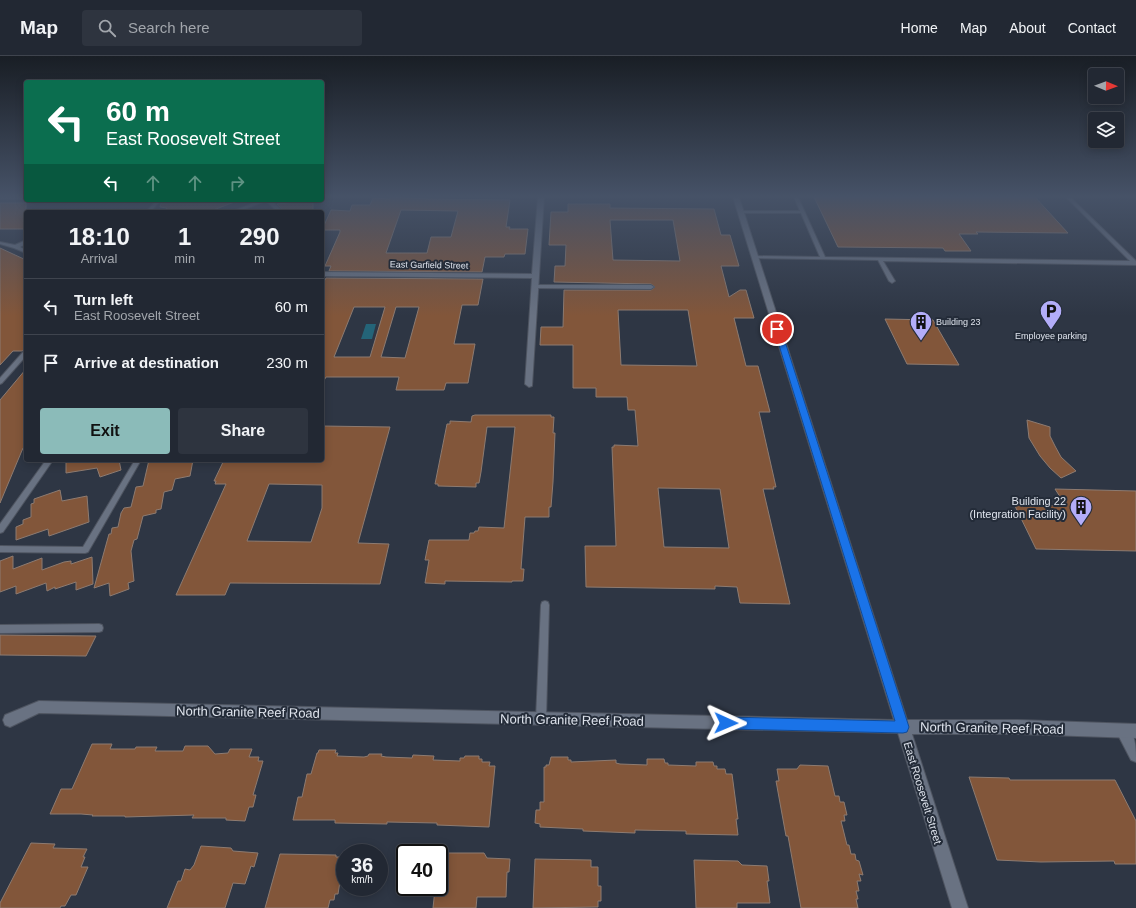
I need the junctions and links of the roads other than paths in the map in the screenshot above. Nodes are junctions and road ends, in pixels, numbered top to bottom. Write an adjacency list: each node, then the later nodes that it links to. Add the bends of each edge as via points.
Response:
1 (538, 237): 14 (street)
2 (749, 237): 9 (street, East Roosevelt Street)
3 (813, 237): 10 (lane)
4 (1108, 237): 12 (lane)
5 (0, 243): 7 (lane)
6 (24, 243): 7 (lane)
7 (16, 247): 8 (lane)
8 (24, 251)
9 (755, 258): 10 (lane); 30 (street, East Roosevelt Street)
10 (823, 258): 11 (lane)
11 (880, 259): 12 (lane); 15 (lane)
12 (1135, 263)
13 (324, 274): 14 (street, East Garfield Street)
14 (536, 276): 16 (street)
15 (892, 281)
16 (536, 287): 17 (lane); 20 (street)
17 (651, 288)
18 (24, 354): 19 (lane)
19 (0, 382)
20 (530, 384)
21 (49, 462): 23 (lane)
22 (137, 462): 24 (lane, via 85,550)
23 (0, 530)
24 (0, 549)
25 (545, 605): 28 (lane)
26 (100, 628): 27 (lane)
27 (0, 629)
28 (541, 719): 29 (street, North Granite Reef Road, via 38,707); 30 (street, North Granite Reef Road)
29 (10, 720)
30 (903, 727): 31 (street, North Granite Reef Road, via 1018,727); 33 (street, East Roosevelt Street)
31 (1130, 731): 32 (street)
32 (1136, 755)
33 (960, 908)

